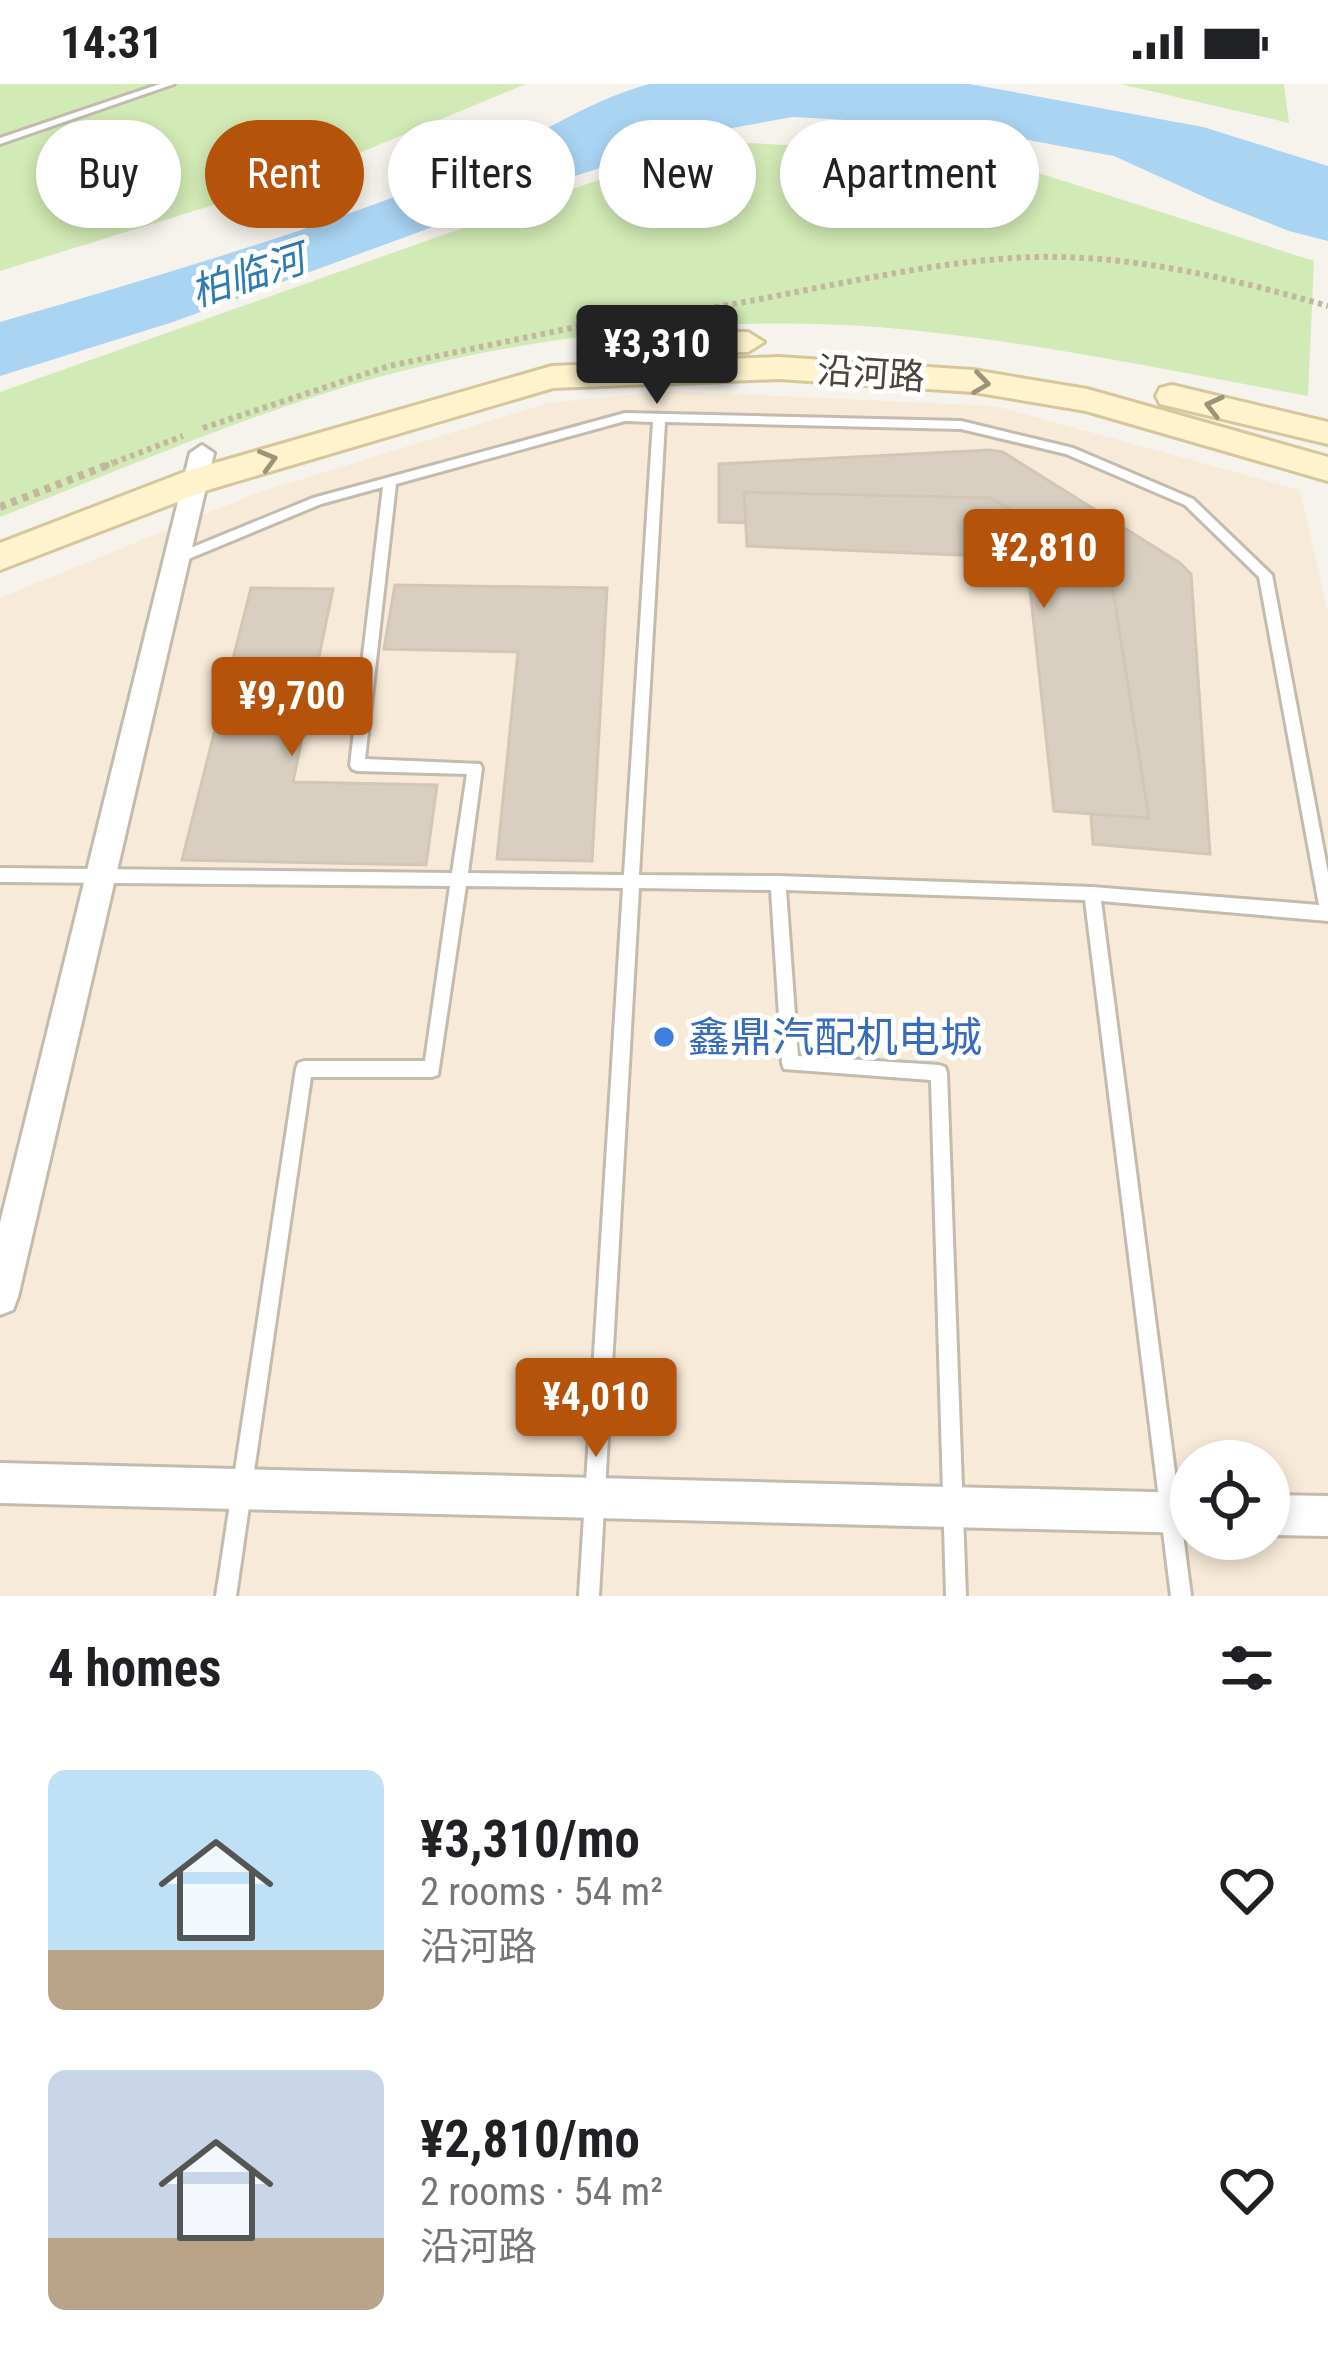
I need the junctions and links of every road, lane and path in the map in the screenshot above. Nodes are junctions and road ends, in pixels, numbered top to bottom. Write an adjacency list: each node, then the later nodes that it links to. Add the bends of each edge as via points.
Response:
1 (169, 84): 2 (lane)
2 (0, 141)
3 (659, 418): 7 (lane, via 625,417); 14 (lane); 17 (lane, via 961,425 1069,451 1189,502 1264,575)
4 (1328, 434): 5 (street, 沿河路, one-way to 5, via 975,354 660,342 474,374 329,411)
5 (201, 466): 6 (street, 沿河路, one-way to 6, via 552,377 779,368 973,381 1087,400); 8 (street, 沿河路); 9 (street, 沿河路); 10 (street)
6 (1328, 469)
7 (390, 481): 10 (lane, via 317,501); 13 (lane, via 357,765 475,768)
8 (0, 535)
9 (0, 556)
10 (181, 557): 11 (street)
11 (103, 873): 12 (lane); 13 (lane); 18 (street)
12 (0, 875)
13 (460, 878): 14 (lane); 21 (lane, via 432,1069 304,1069)
14 (632, 880): 15 (lane); 22 (lane)
15 (778, 883): 16 (lane); 23 (lane, via 790,1063 939,1072)
16 (1092, 893): 17 (lane); 19 (lane)
17 (1328, 913)
18 (0, 1297)
19 (1171, 1440)
20 (0, 1483): 21 (street)
21 (242, 1489): 22 (street); 28 (lane)
22 (595, 1498): 23 (street); 29 (lane)
23 (953, 1507): 24 (street); 30 (lane)
24 (1170, 1512)
25 (1290, 1515): 26 (street)
26 (1328, 1516)
27 (1181, 1560): 31 (lane)
28 (226, 1596)
29 (590, 1596)
30 (956, 1596)
31 (1181, 1596)

